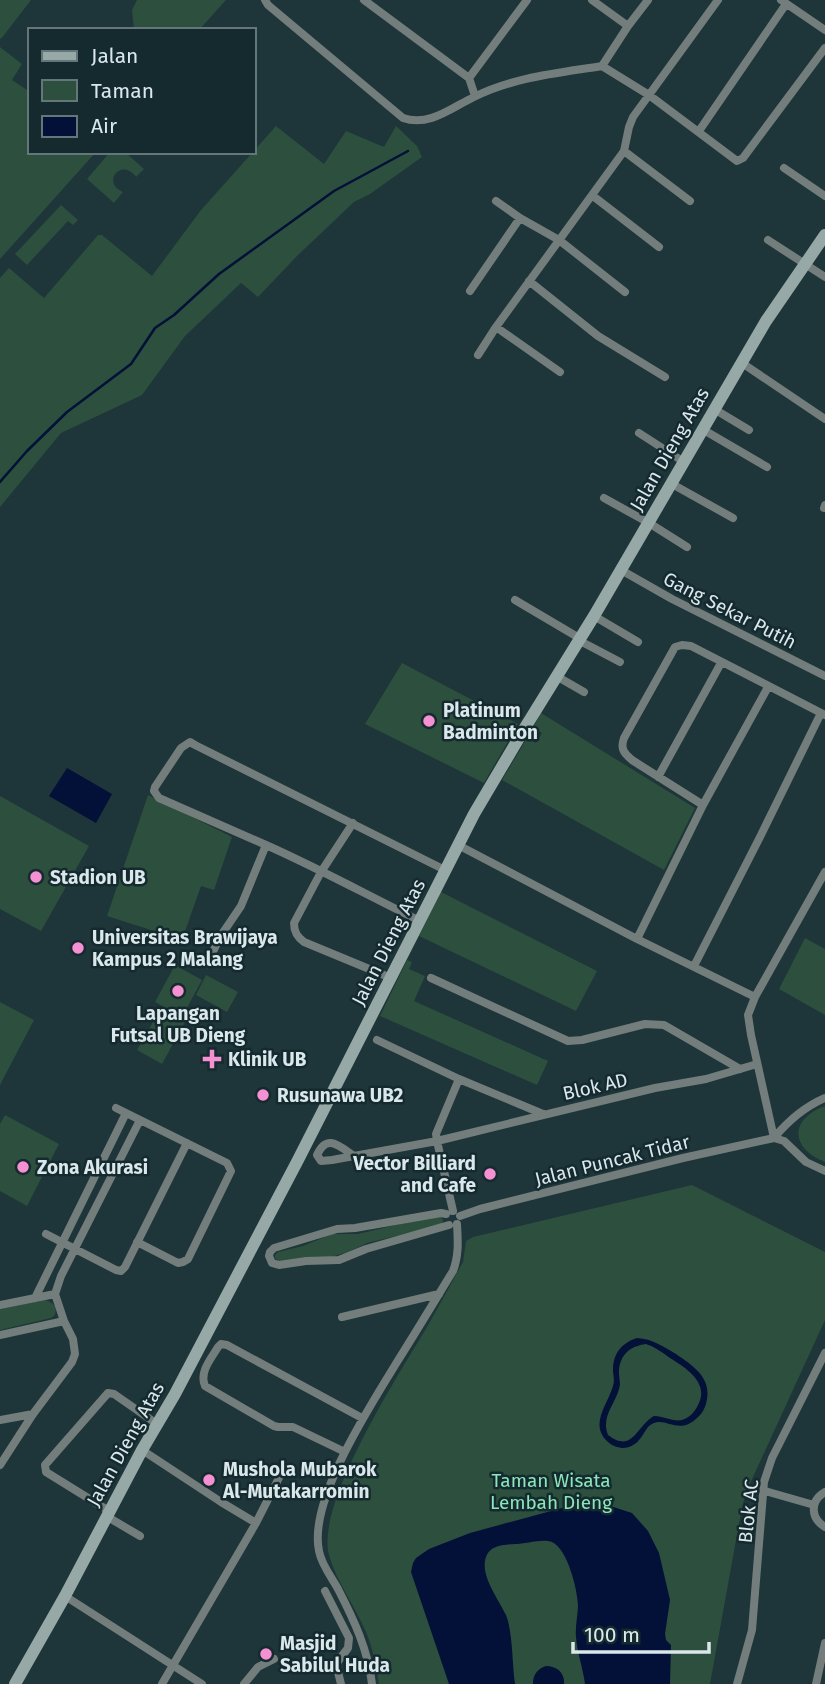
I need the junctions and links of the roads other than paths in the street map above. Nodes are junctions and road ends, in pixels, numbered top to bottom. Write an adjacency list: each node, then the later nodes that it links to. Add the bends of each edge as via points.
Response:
1 (265, 0): 14 (street, via 403,118 425,120)
2 (364, 0): 12 (street)
3 (527, 0): 12 (street)
4 (592, 0): 8 (street)
5 (648, 0): 8 (street)
6 (718, 0): 13 (street)
7 (784, 2): 9 (street); 15 (street)
8 (628, 26): 11 (street)
9 (825, 30)
10 (825, 47): 15 (street, via 741,160 734,160)
11 (602, 66): 13 (street); 14 (street, via 520,80)
12 (469, 78): 14 (street)
13 (649, 95): 15 (street); 16 (street, via 633,117)
14 (475, 96)
15 (699, 131)
16 (624, 151): 18 (street); 21 (street)
17 (784, 168): 19 (street)
18 (593, 196): 24 (street); 26 (street)
19 (825, 196)
20 (496, 201): 22 (street)
21 (690, 201)
22 (520, 218): 24 (street); 30 (street)
23 (825, 235): 27 (street, Jalan Dieng Atas)
24 (559, 240): 29 (street); 31 (street)
25 (768, 240): 27 (street)
26 (659, 247)
27 (804, 263): 28 (street); 34 (street, Jalan Dieng Atas)
28 (825, 277)
29 (529, 281): 32 (street); 36 (street, via 598,336)
30 (470, 291)
31 (625, 292)
32 (496, 327): 33 (street); 35 (street)
33 (478, 355)
34 (742, 363): 37 (street, Jalan Dieng Atas); 38 (street)
35 (560, 372)
36 (665, 377)
37 (714, 409): 39 (street, Jalan Dieng Atas); 40 (street)
38 (825, 419)
39 (702, 429): 42 (street, Jalan Dieng Atas); 43 (street)
40 (749, 430)
41 (639, 433): 42 (street)
42 (684, 462): 44 (street, Jalan Dieng Atas)
43 (767, 467)
44 (671, 484): 46 (street); 47 (street, Jalan Dieng Atas)
45 (604, 498): 47 (street)
46 (733, 518)
47 (649, 523): 48 (street); 49 (street, Jalan Dieng Atas)
48 (687, 547)
49 (621, 570): 51 (street, Jalan Dieng Atas); 56 (street, Gang Sekar Putih)
50 (515, 600): 52 (street)
51 (594, 616): 52 (street, Jalan Dieng Atas); 53 (street)
52 (580, 640): 54 (street); 57 (street, Jalan Dieng Atas)
53 (638, 642)
54 (620, 662)
55 (721, 663): 58 (street); 61 (street); 61 (street, via 686,645 675,647 624,738 623,752)
56 (825, 676)
57 (558, 677): 59 (street); 65 (street, Jalan Dieng Atas)
58 (768, 687): 60 (street); 62 (street)
59 (584, 692)
60 (823, 714): 72 (street)
61 (658, 776): 62 (street)
62 (703, 805): 70 (street)
63 (353, 823): 64 (street, via 195,745 181,748 155,794); 66 (street); 67 (street)
64 (266, 845): 67 (street); 71 (street, via 241,906)
65 (458, 845): 66 (street, Jalan Dieng Atas); 70 (street)
66 (445, 870): 69 (street, Jalan Dieng Atas)
67 (321, 872): 69 (street); 73 (street, via 294,923 296,934 304,942)
68 (825, 872): 75 (street)
69 (420, 921): 73 (street, Jalan Dieng Atas)
70 (637, 939): 72 (street)
71 (207, 964)
72 (694, 966): 75 (street)
73 (391, 978): 106 (street, Jalan Dieng Atas)
74 (431, 978): 78 (street, via 568,1041 645,1024 664,1025)
75 (755, 997): 77 (street, via 748,1015)
76 (377, 1040): 79 (street, Blok AD)
77 (757, 1064): 78 (street, Blok AD); 85 (street)
78 (740, 1069): 83 (street, Blok AD)
79 (459, 1079): 83 (street, Blok AD); 86 (street)
80 (825, 1098): 85 (street, via 788,1121)
81 (116, 1108): 82 (street)
82 (126, 1113): 84 (street); 92 (street)
83 (543, 1114): 86 (street, Blok AD)
84 (140, 1120): 87 (street); 94 (street)
85 (774, 1138): 89 (street); 90 (street, Jalan Puncak Tidar)
86 (437, 1140): 88 (street, Blok AD); 90 (street)
87 (187, 1143): 93 (street); 93 (street, via 227,1163 232,1171 188,1259 178,1263)
88 (354, 1156)
89 (825, 1171)
90 (453, 1218): 90 (street, via 333,1261 279,1265 269,1256 274,1248 337,1228); 96 (street, via 457,1259)
91 (46, 1234): 92 (street)
92 (62, 1242): 94 (street); 97 (street)
93 (137, 1242): 94 (street, via 121,1271)
94 (76, 1248): 95 (street)
95 (55, 1294): 97 (street); 100 (street)
96 (439, 1294): 99 (street); 104 (street)
97 (35, 1298): 98 (street)
98 (0, 1305)
99 (342, 1317)
100 (64, 1321): 101 (street); 103 (street, via 75,1354)
101 (0, 1335)
102 (825, 1353): 111 (street, Blok AC, via 772,1458)
103 (33, 1414): 105 (street); 109 (street)
104 (362, 1418): 108 (street); 108 (street, via 227,1345 220,1344 203,1373 205,1386 274,1426 293,1427)
105 (0, 1420)
106 (158, 1424): 107 (street, Jalan Dieng Atas); 114 (street, via 108,1393 45,1465 46,1472)
107 (142, 1451): 114 (street, Jalan Dieng Atas); 115 (street)
108 (345, 1452): 128 (street, via 322,1509 319,1554 352,1615 367,1654)
109 (0, 1465)
110 (283, 1470): 115 (street)
111 (765, 1491): 113 (street); 129 (street, Blok AC, via 752,1630)
112 (825, 1492): 113 (street)
113 (814, 1504): 116 (street, via 814,1515)
114 (108, 1513): 117 (street); 119 (street, Jalan Dieng Atas)
115 (256, 1522): 122 (street)
116 (825, 1527)
117 (141, 1536)
118 (326, 1591): 127 (street, via 349,1637 348,1648 336,1664)
119 (65, 1596): 122 (street); 123 (street, Jalan Dieng Atas)
120 (825, 1643): 130 (street)
121 (274, 1659): 126 (street, via 258,1667)
122 (173, 1664): 124 (street); 125 (street)
123 (15, 1684)
124 (162, 1684)
125 (202, 1684)
126 (244, 1684)
127 (341, 1684)
128 (372, 1684)
129 (737, 1684)
130 (816, 1684)

